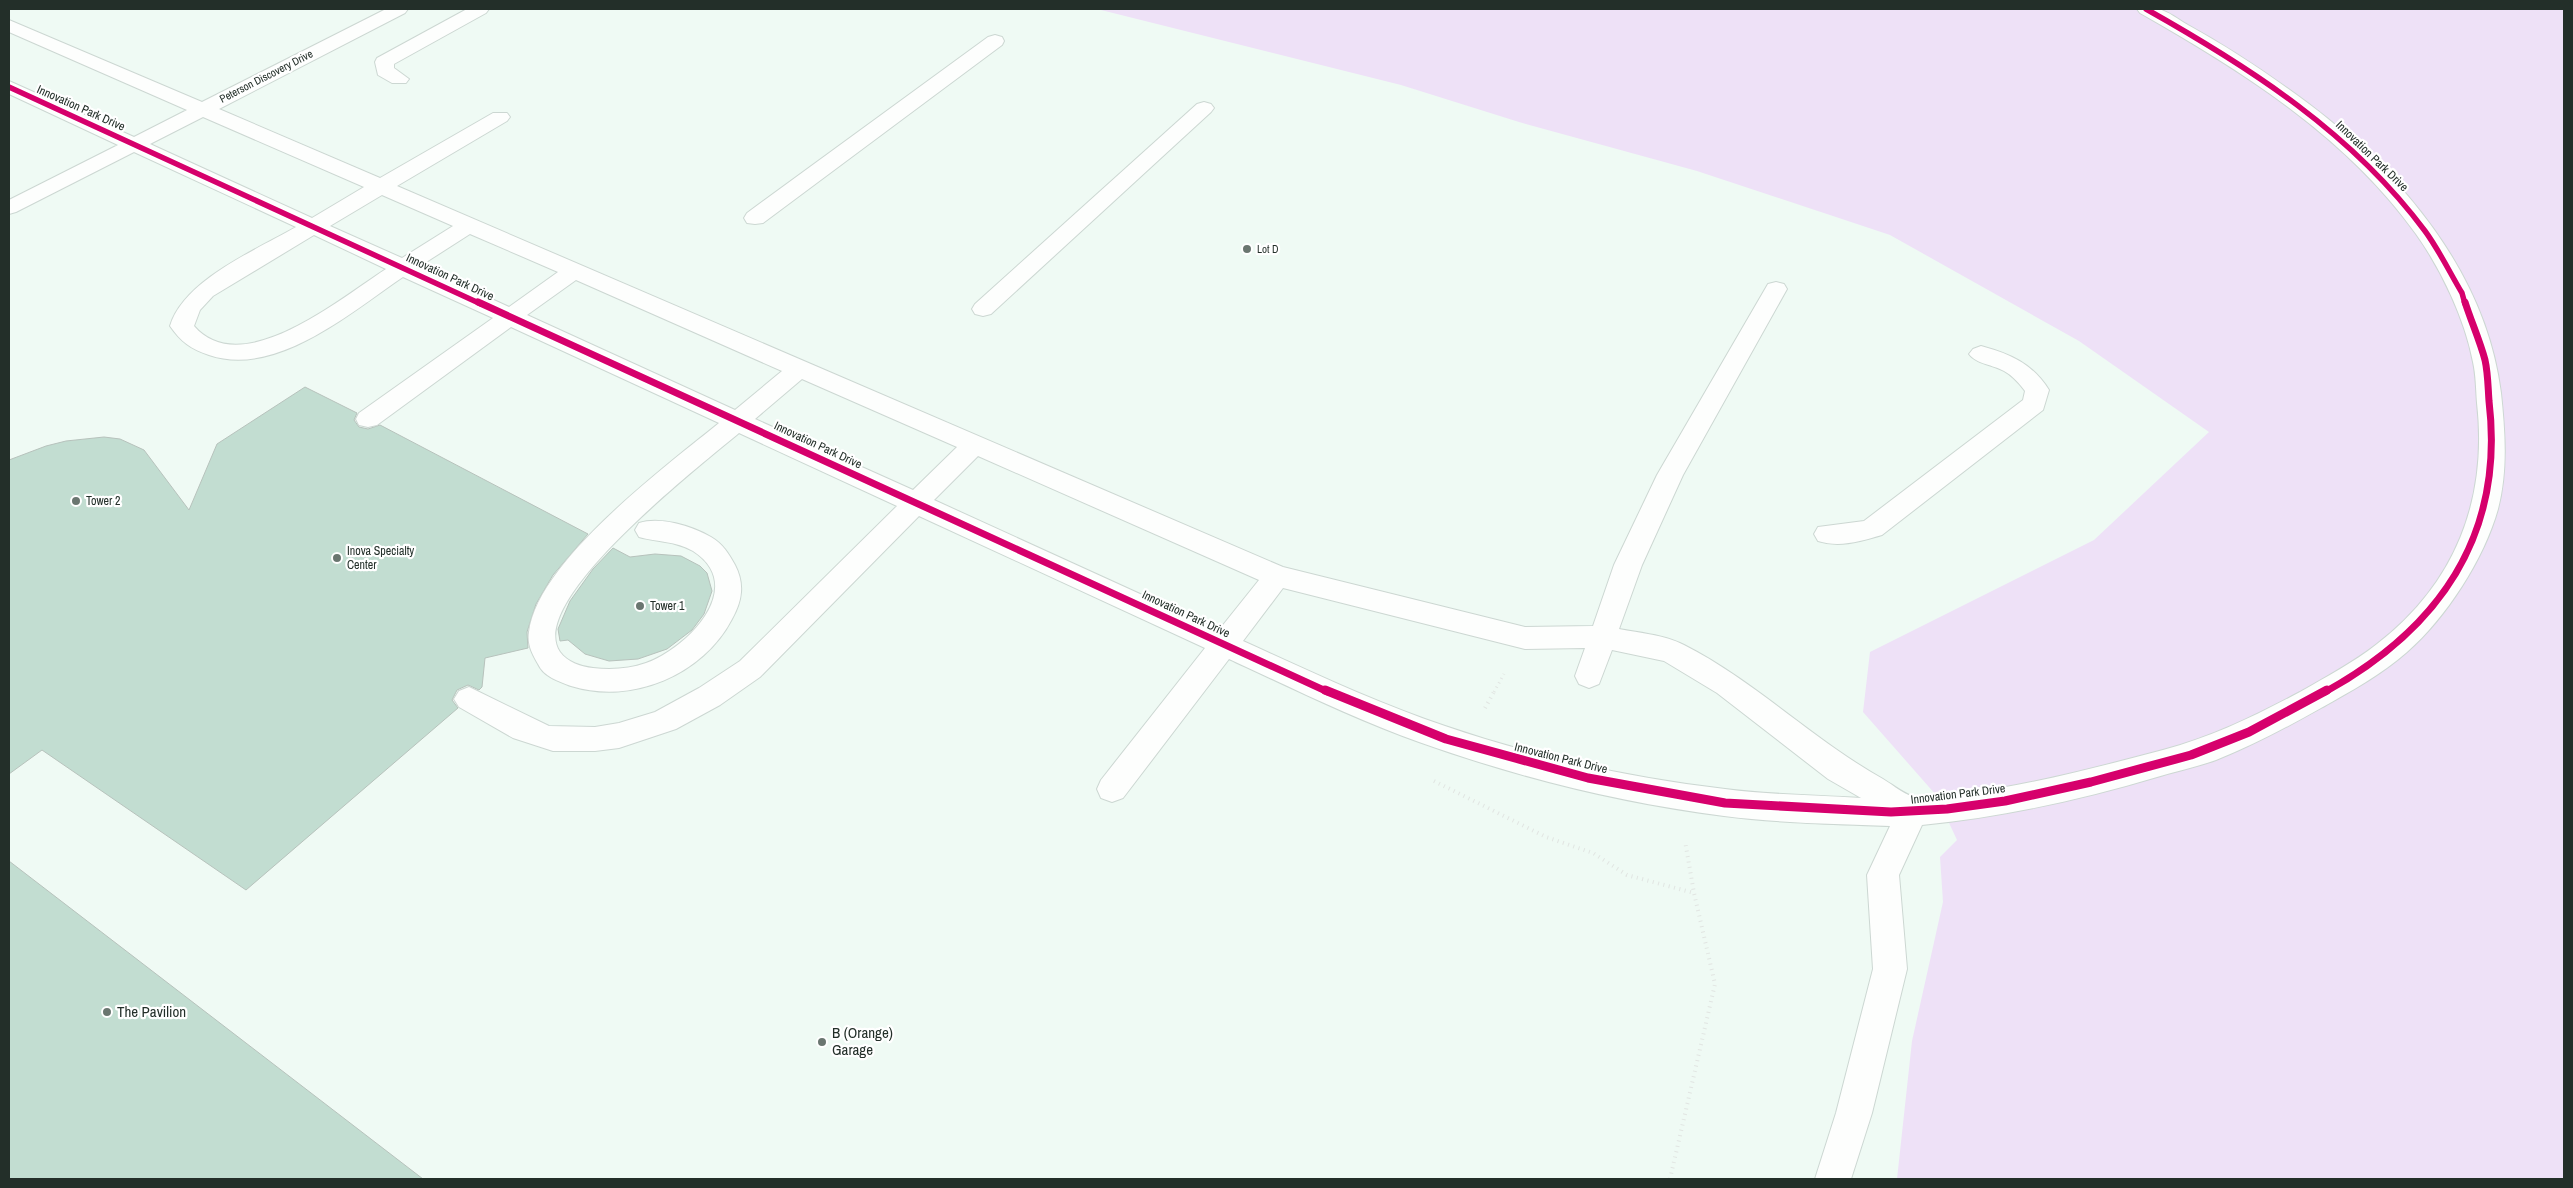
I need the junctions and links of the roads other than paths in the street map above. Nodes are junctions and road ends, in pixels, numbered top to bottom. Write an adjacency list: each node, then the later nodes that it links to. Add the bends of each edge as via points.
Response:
1 (399, 9): 9 (street, Peterson Discovery Drive)
2 (480, 9): 6 (street, via 384,62 386,71)
3 (2146, 9): 36 (street, Innovation Park Drive, via 2246,66 2290,97 2339,138 2396,194 2436,244 2464,295 2482,348 2491,395 2493,468 2484,515 2457,569 2421,621 2367,669 2294,709 2205,750 2104,780 1987,804)
4 (9, 25): 9 (street, Innovation Park Drive)
5 (995, 41): 14 (street)
6 (400, 79)
7 (9, 87): 11 (street, Innovation Park Drive)
8 (1204, 108): 20 (street)
9 (202, 109): 11 (street, Peterson Discovery Drive); 12 (street, Innovation Park Drive)
10 (500, 117): 12 (street)
11 (134, 144): 13 (street, Peterson Discovery Drive); 16 (street, Innovation Park Drive)
12 (379, 186): 15 (street, Innovation Park Drive); 16 (street)
13 (9, 208)
14 (755, 218)
15 (468, 225): 17 (street); 18 (street, Innovation Park Drive)
16 (312, 226): 17 (street, Innovation Park Drive); 17 (street, via 195,298 185,312 182,326 189,337 212,350 238,353 266,349 311,328)
17 (402, 268): 21 (street, Innovation Park Drive)
18 (574, 271): 21 (street); 23 (street, Innovation Park Drive)
19 (1776, 289): 31 (street, via 1670,475 1628,565)
20 (983, 309)
21 (509, 316): 24 (street); 25 (street, Innovation Park Drive)
22 (1980, 354): 29 (street, via 2011,363 2024,372 2037,390 2034,404 1873,528 1852,534)
23 (799, 369): 25 (street); 26 (street, Innovation Park Drive)
24 (368, 419)
25 (739, 421): 27 (street, Innovation Park Drive); 28 (street, via 610,531 580,560 555,592 541,626 546,656 564,672 590,680 628,680 662,670 691,653 713,629 724,609 730,584 720,560 711,548 693,538)
26 (974, 444): 27 (street); 30 (street, Innovation Park Drive)
27 (914, 502): 32 (street, Innovation Park Drive); 34 (street, via 750,669 673,718 628,734 585,740 545,738 518,727)
28 (648, 530)
29 (1827, 534)
30 (1277, 576): 31 (street, Innovation Park Drive, via 1525,638); 32 (street)
31 (1603, 636): 33 (street); 36 (street, Innovation Park Drive, via 1671,651 1727,685 1839,770)
32 (1224, 644): 35 (street); 36 (street, Innovation Park Drive, via 1397,720 1464,745 1577,775 1717,802)
33 (1589, 676)
34 (469, 698)
35 (1112, 789)
36 (1912, 812): 37 (street, via 1883,875 1890,969 1854,1113)
37 (1833, 1179)

